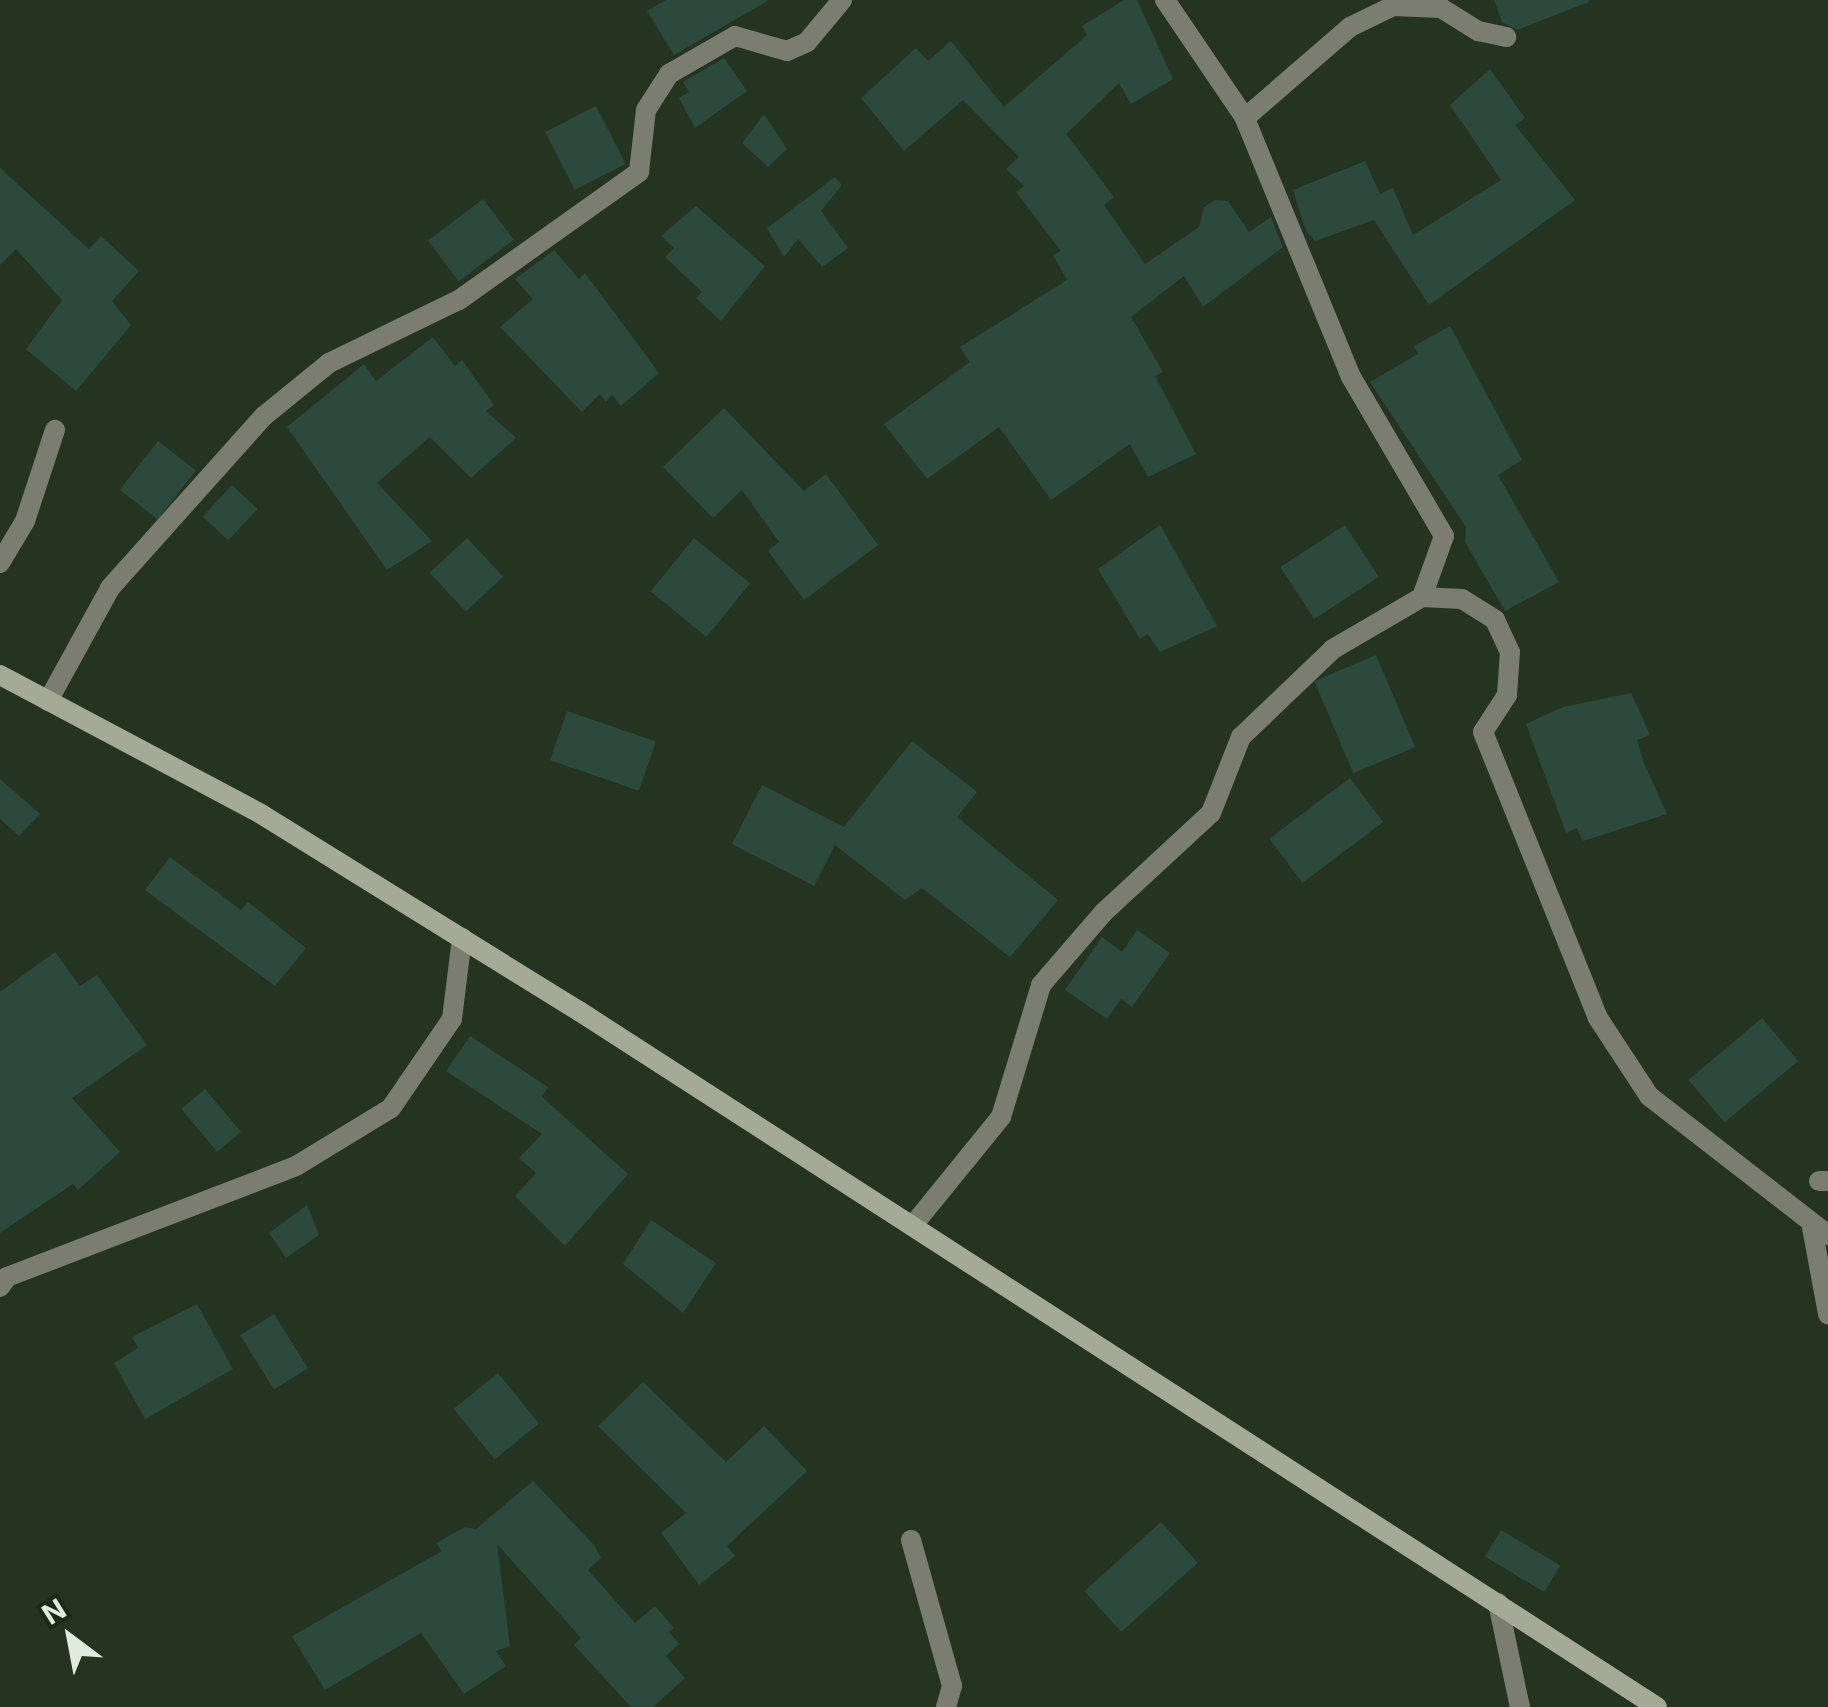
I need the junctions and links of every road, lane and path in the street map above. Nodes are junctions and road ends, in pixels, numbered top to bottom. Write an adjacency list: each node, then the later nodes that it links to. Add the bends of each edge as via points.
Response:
1 (842, 0): 9 (street, via 808,42 788,51 735,36 669,74 646,110 639,172 458,300 329,363 264,416 110,588)
2 (1165, 0): 4 (street)
3 (1506, 37): 4 (street, via 1478,31 1440,8 1392,6 1350,27)
4 (1245, 118): 7 (street, via 1352,377 1444,536)
5 (55, 430): 6 (street, via 25,522)
6 (0, 564)
7 (1422, 596): 11 (street, via 1333,648 1241,737 1211,813 1104,912 1041,984 1001,1117); 12 (street, via 1462,599 1495,620 1510,652 1508,695 1483,732 1598,1018 1649,1096)
8 (0, 675): 9 (main road)
9 (48, 700): 10 (main road, via 261,814)
10 (462, 938): 11 (main road); 13 (street, via 452,1019 391,1108 296,1166 7,1277)
11 (914, 1224): 16 (main road)
12 (1820, 1228): 14 (street)
13 (0, 1287)
14 (1828, 1314)
15 (912, 1540): 17 (street, via 952,1686)
16 (1498, 1604): 18 (street); 19 (main road)
17 (946, 1707)
18 (1520, 1707)
19 (1657, 1707)

